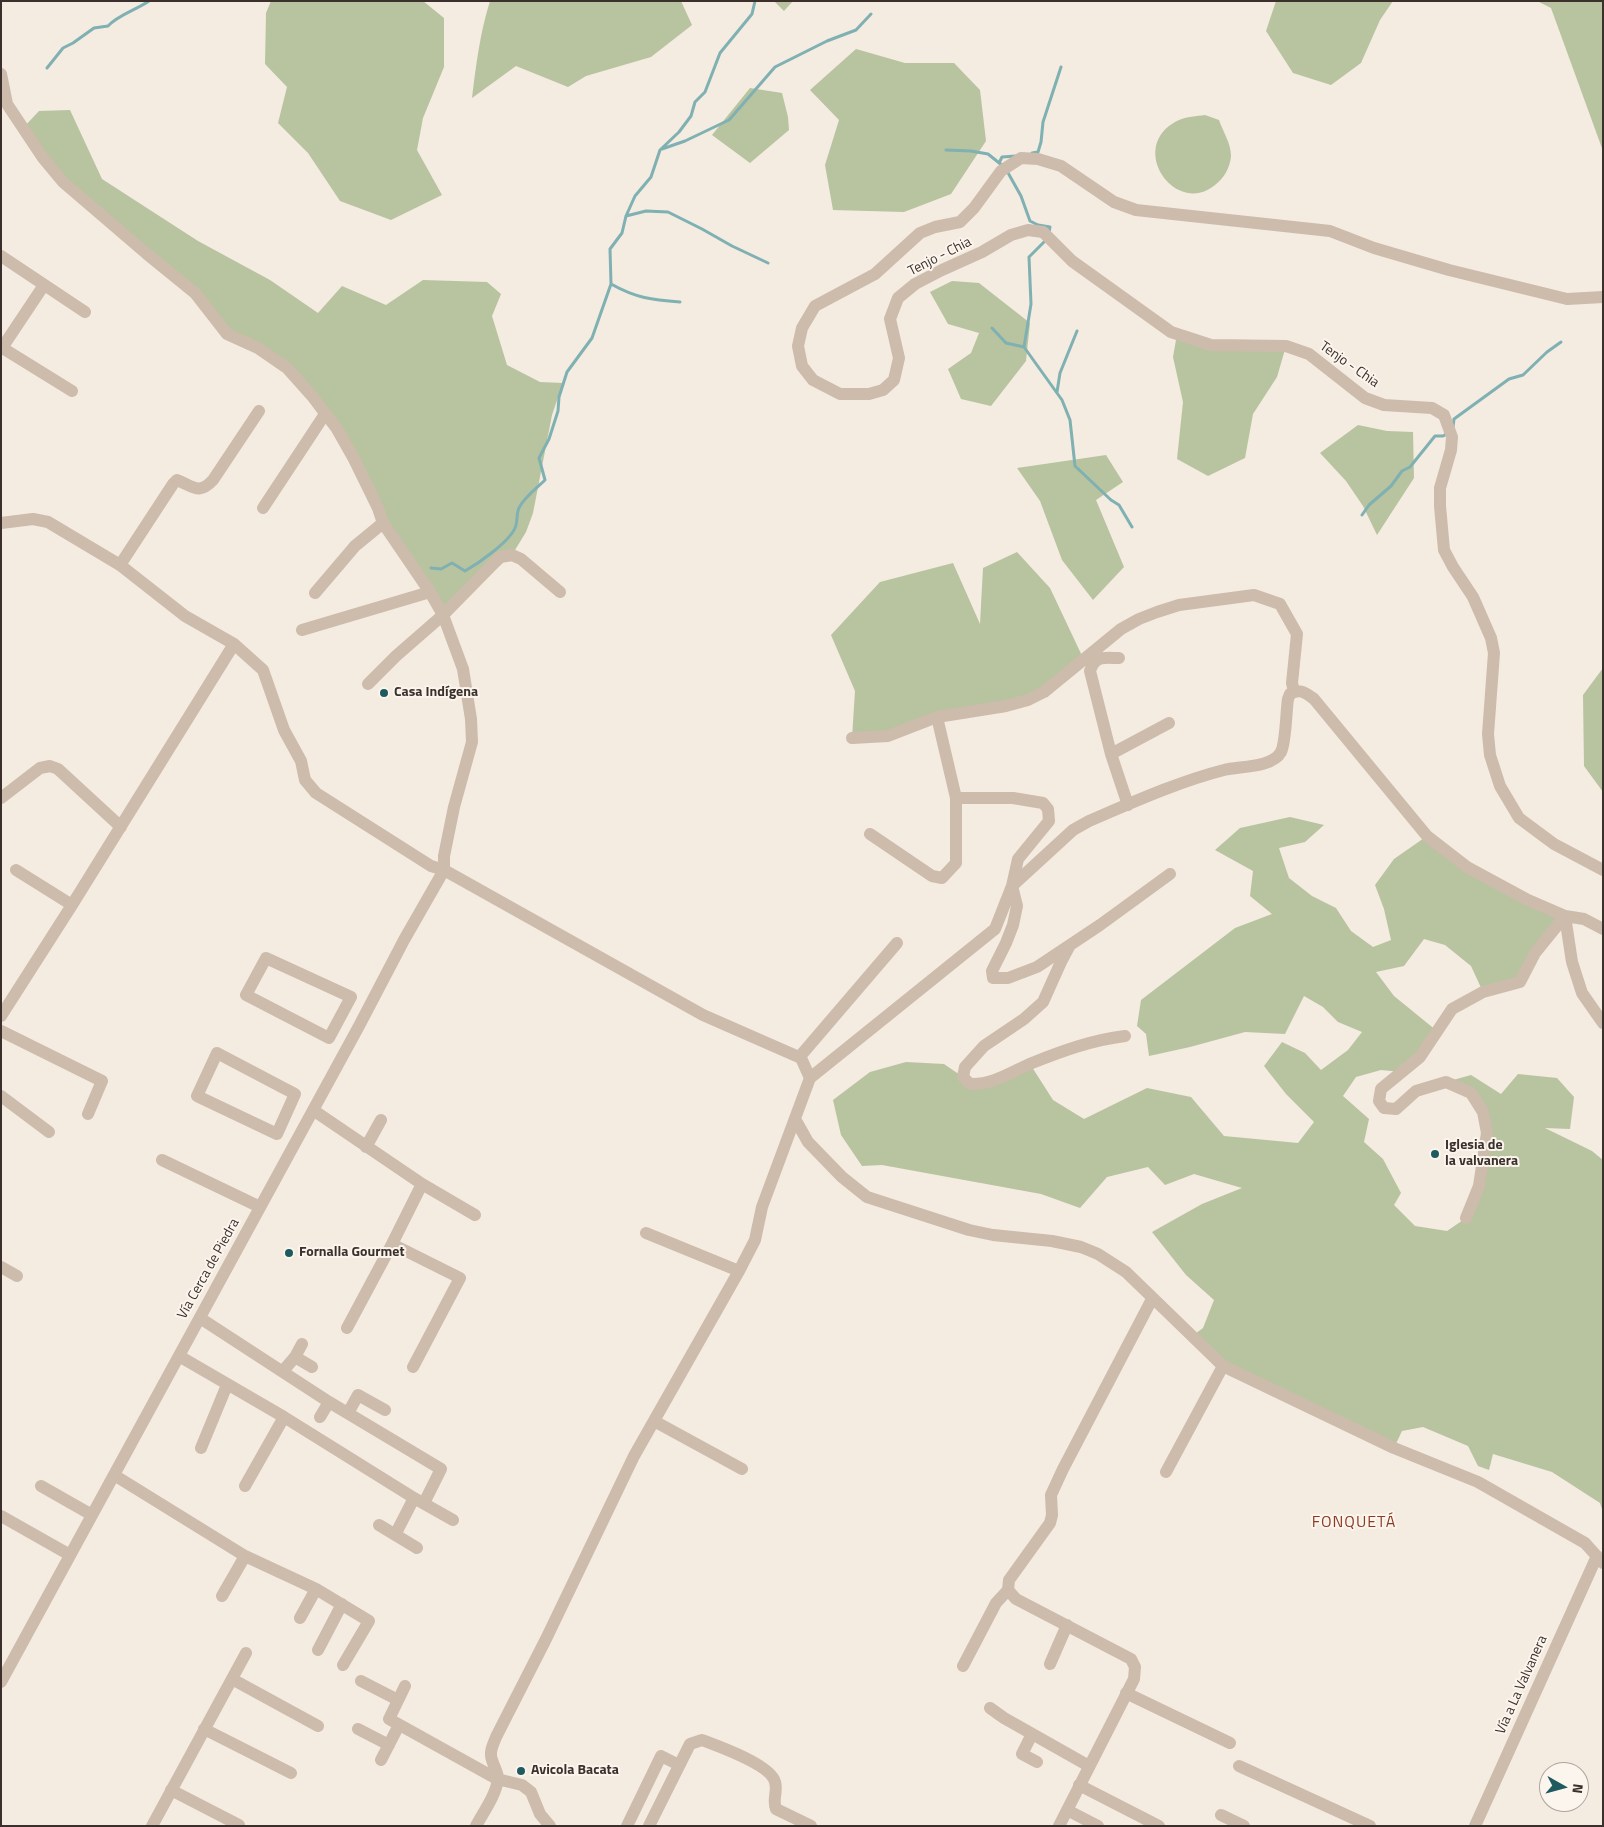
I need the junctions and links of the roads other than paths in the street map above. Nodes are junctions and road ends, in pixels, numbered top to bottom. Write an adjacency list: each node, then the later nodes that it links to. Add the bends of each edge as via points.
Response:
1 (1, 74): 2 (street)
2 (4, 107): 10 (street, via 63,182 195,293 227,334 258,348 287,368)
3 (1, 256): 4 (street)
4 (44, 285): 6 (street); 7 (street)
5 (1603, 297): 35 (street, Tenjo - Chia, via 1567,298 1449,270 1330,231 1136,210 1114,202 1062,166 1021,158 1001,170 960,222 920,233 875,274 815,306 802,328 798,346 802,366 813,380 826,387 840,394 869,394 883,390 894,380 899,358 890,318 898,298 942,270 1028,230 1044,232 1072,261 1171,332 1211,345 1286,346 1309,354 1365,398 1384,405 1432,408 1444,415 1452,437 1440,488 1444,550 1474,597 1491,638 1494,653 1488,734 1490,755 1500,786 1520,818 1554,844)
6 (85, 312)
7 (2, 347): 8 (street)
8 (72, 391)
9 (259, 411): 14 (street, via 213,480 204,488 177,480 173,484)
10 (325, 414): 11 (street); 13 (street, via 354,459)
11 (264, 508)
12 (1, 523): 14 (street, via 33,519 48,522)
13 (383, 523): 15 (street); 17 (street, via 355,546)
14 (120, 565): 20 (street, via 185,616)
15 (430, 592): 18 (street); 19 (street)
16 (560, 592): 18 (street, via 521,559 512,555 500,557)
17 (315, 593)
18 (443, 615): 22 (street); 34 (street, via 463,669 472,742 454,807)
19 (302, 630)
20 (234, 644): 31 (street); 34 (street, via 263,670 284,730 301,761 305,780 316,794 431,866)
21 (1119, 658): 27 (street, via 1099,658 1090,672)
22 (368, 684)
23 (1294, 691): 24 (street, via 1297,634 1280,604 1254,595 1179,605 1139,619 1044,692 1028,700); 30 (street, via 1288,699 1283,744 1276,758 1212,773); 39 (street, via 1305,692 1314,699 1427,836 1467,867)
24 (936, 717): 26 (street, via 888,736); 29 (street)
25 (1169, 723): 27 (street)
26 (852, 738)
27 (1111, 754): 30 (street)
28 (1, 798): 31 (street, via 40,768 50,766 58,769)
29 (956, 798): 32 (street, via 956,863 942,878 932,876); 37 (street, via 1013,798 1043,803 1048,809 1049,821 1018,859)
30 (1128, 805): 37 (street, via 1073,830)
31 (120, 827): 38 (street)
32 (870, 834)
33 (16, 870): 38 (street)
34 (444, 870): 46 (street, Vía Cerca de Piedra); 49 (street, via 702,1015)
35 (1603, 870)
36 (1170, 874): 42 (street)
37 (1012, 886): 42 (street, via 1017,906 1013,925 992,971 993,978 1008,978 1037,966); 50 (street, via 996,929)
38 (72, 905): 43 (street)
39 (1565, 916): 40 (street, via 1584,919); 45 (street, via 1572,962 1582,993); 66 (street, via 1535,953 1520,982 1483,992 1452,1009 1420,1057 1381,1089 1379,1101 1384,1108 1396,1109 1416,1091 1446,1082 1471,1093 1483,1112 1487,1133 1478,1186)
40 (1603, 929)
41 (897, 943): 49 (street)
42 (1072, 943): 48 (street, via 1043,1002 984,1046 965,1067 963,1077 970,1084 1003,1078 1080,1045)
43 (2, 1014)
44 (340, 1018): 44 (street, via 351,997 266,958 246,995 329,1038); 46 (street)
45 (1603, 1023)
46 (359, 1026): 52 (street, Vía Cerca de Piedra)
47 (1, 1031): 53 (street, via 102,1081)
48 (1125, 1036)
49 (800, 1058): 50 (street)
50 (810, 1078): 54 (street)
51 (1, 1096): 57 (street)
52 (313, 1110): 58 (street, Vía Cerca de Piedra); 61 (street)
53 (88, 1114)
54 (795, 1119): 59 (street); 60 (street)
55 (381, 1120): 61 (street)
56 (282, 1124): 56 (street, via 294,1094 217,1053 197,1096 276,1134); 58 (street)
57 (49, 1132)
58 (300, 1134): 64 (street, Vía Cerca de Piedra)
59 (788, 1138): 60 (street); 70 (street, via 762,1208 755,1240)
60 (808, 1142): 72 (street, via 867,1197 969,1230 1081,1247 1126,1272)
61 (366, 1147): 63 (street)
62 (162, 1160): 64 (street)
63 (422, 1184): 65 (street); 68 (street)
64 (260, 1207): 73 (street, Vía Cerca de Piedra)
65 (475, 1215)
66 (1466, 1218)
67 (646, 1233): 70 (street)
68 (392, 1244): 74 (street); 80 (street, via 460,1278)
69 (1, 1267): 71 (street)
70 (740, 1271): 88 (street)
71 (17, 1276)
72 (1152, 1299): 78 (street); 106 (street, via 1051,1494 1050,1522 1010,1580)
73 (200, 1318): 76 (street, Vía Cerca de Piedra); 81 (street)
74 (347, 1328)
75 (302, 1344): 77 (street)
76 (179, 1356): 82 (street); 92 (street, Vía Cerca de Piedra)
77 (295, 1357): 79 (street); 81 (street)
78 (1224, 1366): 91 (street); 104 (street, via 1394,1448 1478,1482 1584,1543)
79 (312, 1367)
80 (413, 1367)
81 (283, 1371): 83 (street)
82 (227, 1385): 86 (street); 89 (street)
83 (329, 1402): 85 (street); 87 (street)
84 (384, 1410): 85 (street, via 358,1396)
85 (348, 1413): 95 (street, via 441,1469)
86 (284, 1417): 94 (street); 95 (street)
87 (320, 1417)
88 (654, 1421): 90 (street); 136 (street, via 496,1737 491,1751)
89 (201, 1448)
90 (742, 1469)
91 (1166, 1472)
92 (114, 1475): 96 (street, Vía Cerca de Piedra); 103 (street)
93 (41, 1486): 96 (street)
94 (245, 1486)
95 (419, 1501): 98 (street); 100 (street)
96 (92, 1515): 102 (street, Vía Cerca de Piedra)
97 (1, 1516): 102 (street)
98 (453, 1520)
99 (379, 1525): 100 (street)
100 (396, 1535): 101 (street)
101 (417, 1548)
102 (70, 1555): 117 (street, Vía Cerca de Piedra)
103 (245, 1556): 105 (street); 107 (street)
104 (1600, 1560): 153 (street, Vía a La Valvanera)
105 (316, 1589): 108 (street); 109 (street)
106 (1008, 1590): 110 (street, via 1016,1598); 115 (street, via 996,1603)
107 (222, 1596)
108 (342, 1604): 111 (street); 113 (street, via 369,1620)
109 (300, 1618)
110 (1067, 1625): 114 (street); 120 (street, via 1131,1659 1135,1667 1134,1679)
111 (318, 1650)
112 (246, 1653): 116 (street)
113 (343, 1664)
114 (1050, 1664)
115 (963, 1666)
116 (232, 1679): 124 (street); 125 (street)
117 (1, 1682)
118 (361, 1682): 121 (street)
119 (405, 1686): 121 (street)
120 (1126, 1693): 128 (street); 133 (street)
121 (398, 1700): 123 (street, via 389,1719)
122 (990, 1708): 127 (street)
123 (399, 1725): 129 (street); 136 (street)
124 (318, 1726)
125 (204, 1729): 135 (street); 138 (street)
126 (358, 1729): 129 (street)
127 (1032, 1734): 131 (street, via 1022,1754); 133 (street)
128 (1230, 1743)
129 (389, 1745): 130 (street)
130 (381, 1760)
131 (1037, 1762)
132 (680, 1765): 146 (street, via 661,1756); 147 (street); 148 (street, via 690,1744 702,1740 734,1752 770,1772 776,1782 776,1809)
133 (1088, 1766): 137 (street)
134 (1239, 1766): 141 (street)
135 (291, 1773)
136 (498, 1779): 144 (street); 145 (street, via 522,1785 531,1792 540,1814)
137 (1079, 1785): 139 (street); 151 (street)
138 (170, 1790): 142 (street); 143 (street)
139 (1066, 1810): 149 (street); 150 (street)
140 (1221, 1815): 152 (street)
141 (1362, 1824)
142 (239, 1825)
143 (152, 1826)
144 (476, 1826)
145 (550, 1826)
146 (627, 1826)
147 (649, 1826)
148 (811, 1826)
149 (1059, 1826)
150 (1098, 1826)
151 (1159, 1826)
152 (1244, 1826)
153 (1475, 1826)

